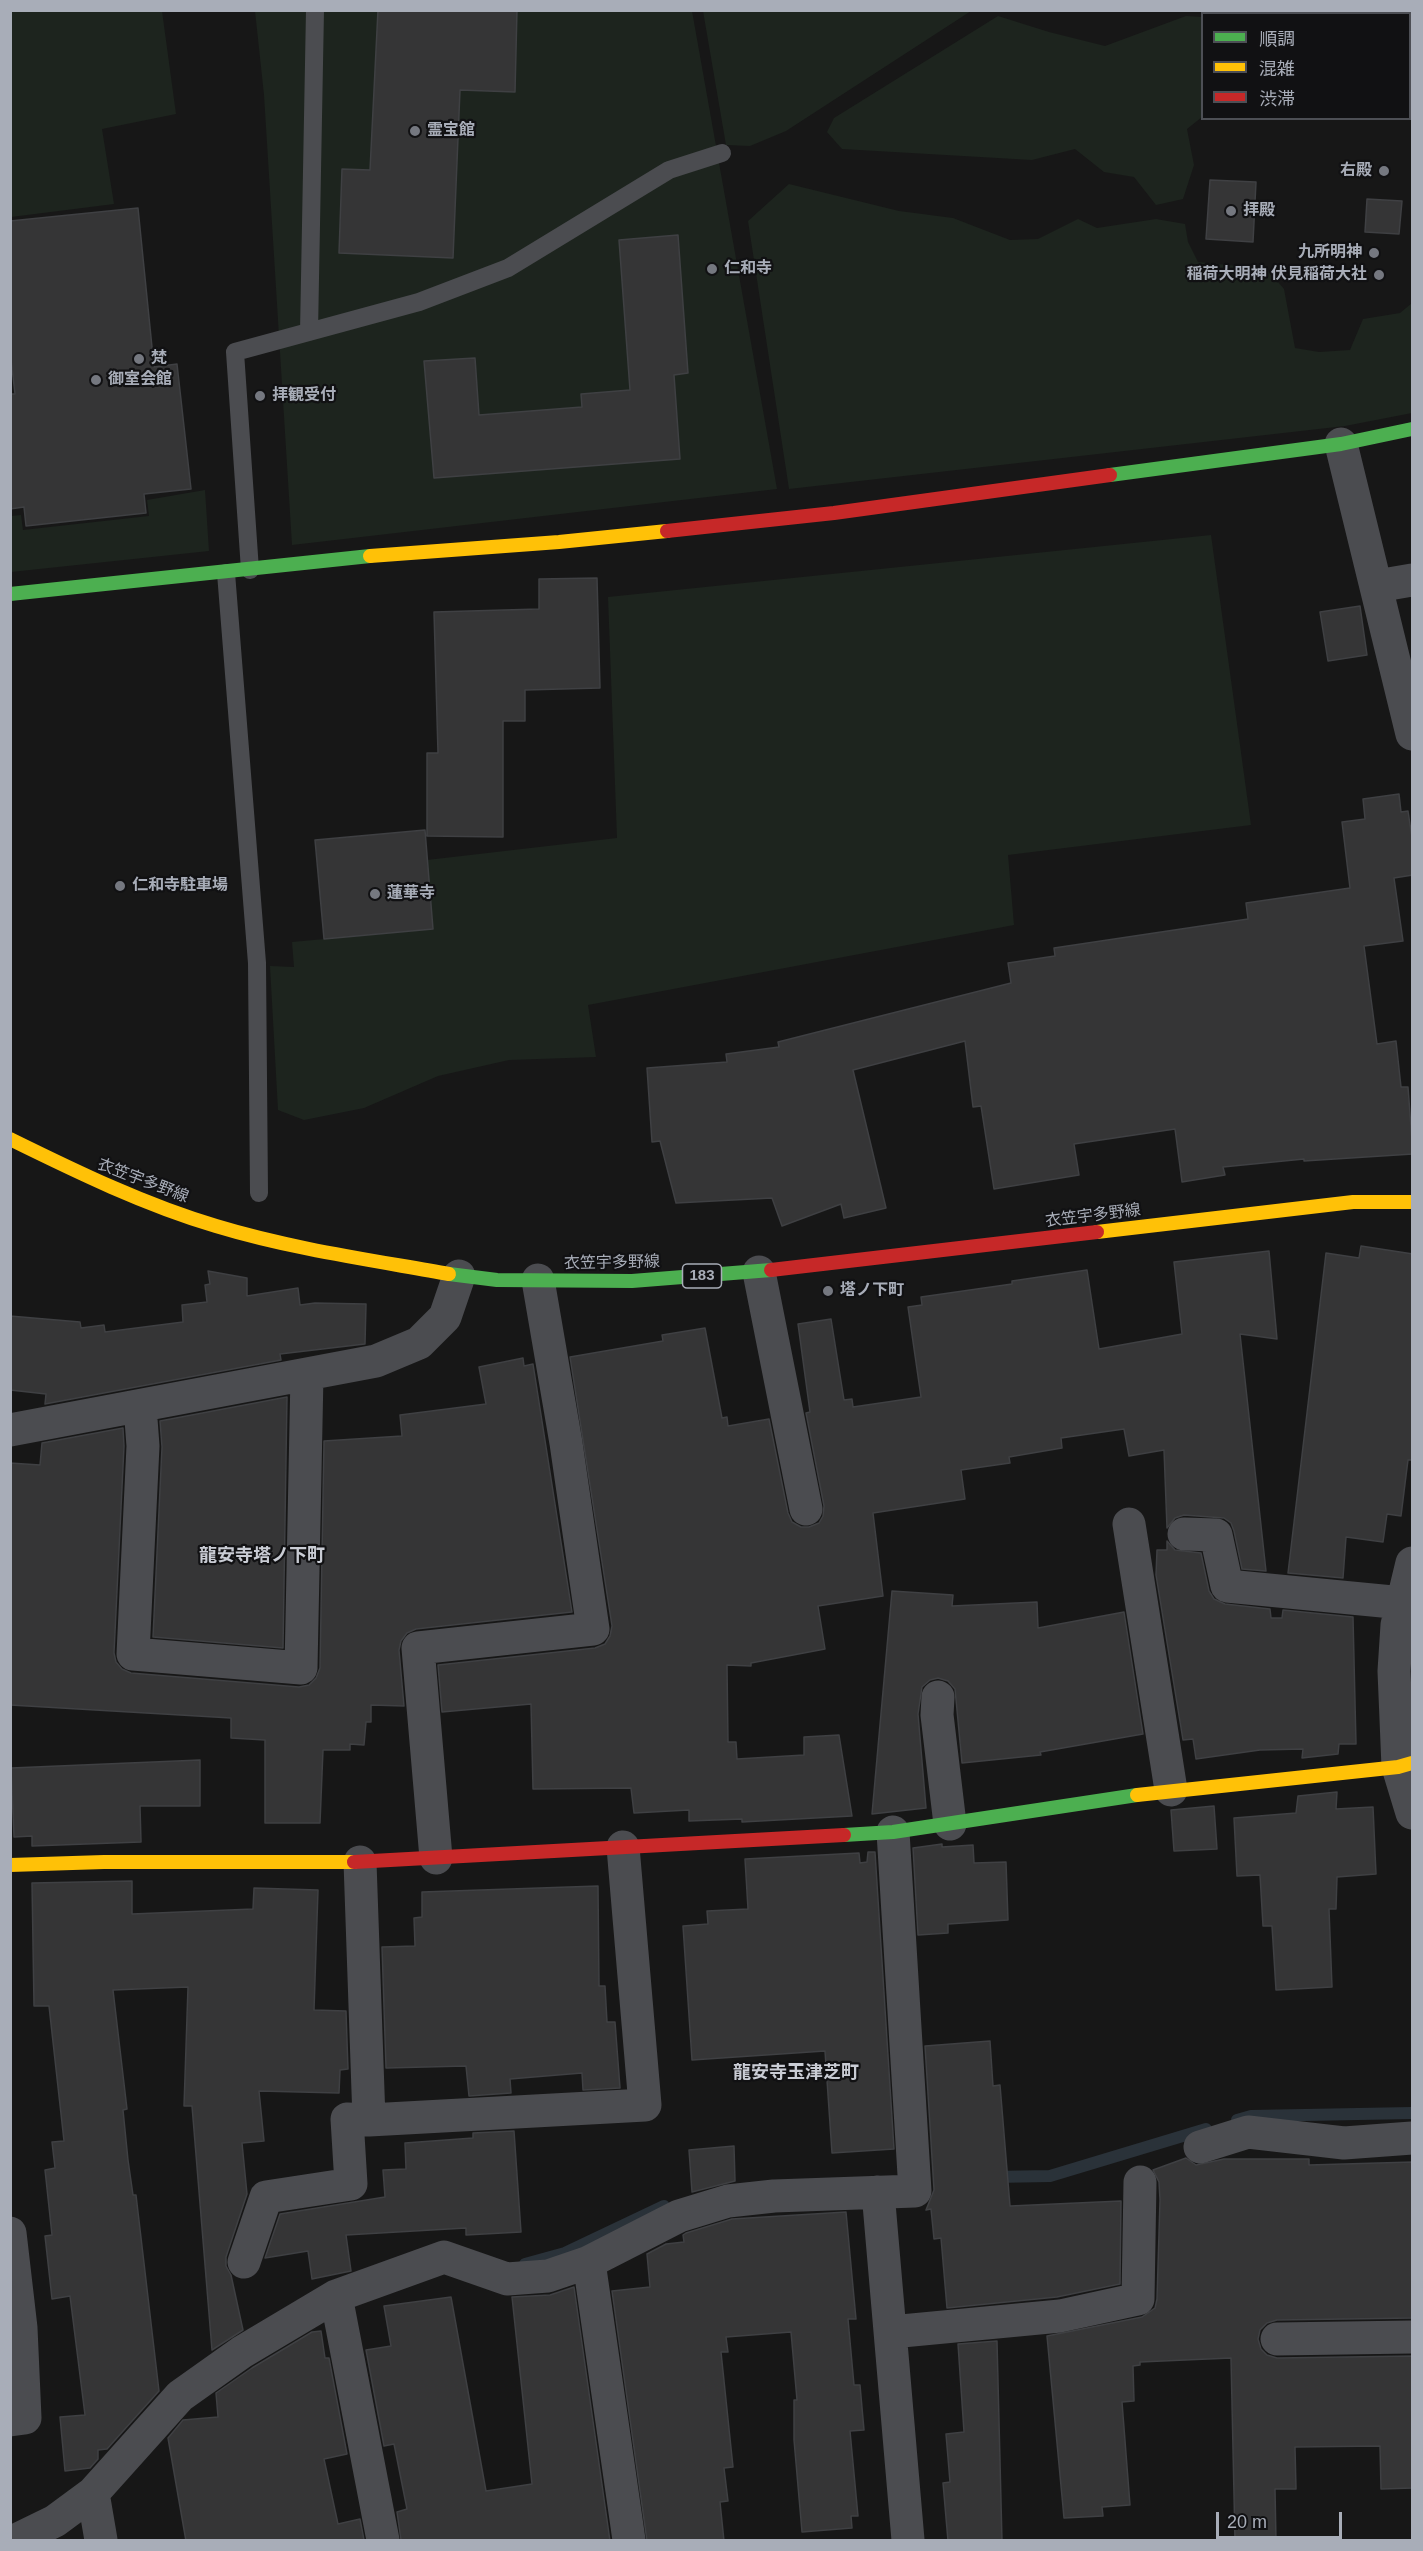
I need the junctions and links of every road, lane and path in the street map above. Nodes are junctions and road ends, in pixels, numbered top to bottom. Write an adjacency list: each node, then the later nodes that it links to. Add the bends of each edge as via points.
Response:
1 (315, 10): 3 (lane)
2 (722, 153): 3 (lane, via 669,170 508,268 419,302)
3 (309, 332): 6 (lane, via 235,352)
4 (1413, 429): 5 (street)
5 (1341, 444): 6 (street, via 834,513); 9 (street)
6 (250, 570): 7 (street)
7 (226, 573): 10 (street); 13 (lane, via 257,963)
8 (1413, 580): 9 (street)
9 (1377, 586): 11 (street)
10 (10, 594)
11 (1413, 734)
12 (10, 1139): 16 (street, 衣笠宇多野線 / 183, via 97,1182 215,1226 283,1243)
13 (259, 1193)
14 (1413, 1202): 15 (street, 衣笠宇多野線 / 183, via 1353,1202)
15 (759, 1272): 17 (street, 衣笠宇多野線 / 183, via 632,1281); 21 (street)
16 (459, 1276): 17 (street, 衣笠宇多野線 / 183); 18 (street, via 445,1317 419,1343 376,1361)
17 (538, 1280): 33 (street, via 593,1629 418,1648)
18 (307, 1375): 19 (street); 19 (street, via 301,1668 133,1654 143,1446)
19 (140, 1406): 20 (street)
20 (10, 1430)
21 (806, 1509)
22 (1129, 1524): 28 (street)
23 (1184, 1534): 25 (street, via 1216,1535 1227,1586)
24 (1413, 1563): 25 (street)
25 (1403, 1603): 27 (street, via 1397,1625 1394,1671)
26 (938, 1697): 30 (street)
27 (1406, 1765): 28 (street); 29 (street)
28 (1171, 1790): 30 (street)
29 (1413, 1813)
30 (950, 1824): 31 (street)
31 (893, 1832): 32 (street); 40 (street, via 915,2192)
32 (623, 1847): 33 (street); 36 (street, via 645,2105)
33 (436, 1858): 34 (street)
34 (360, 1862): 35 (street); 36 (street)
35 (10, 1864)
36 (369, 2120): 42 (street, via 347,2119 351,2184 266,2198)
37 (1413, 2138): 38 (street, via 1344,2143 1248,2132)
38 (1200, 2147)
39 (1140, 2182): 45 (street, via 1138,2299 1060,2316)
40 (878, 2192): 43 (street, via 728,2201 679,2216); 45 (street)
41 (10, 2233): 48 (street, via 21,2328 25,2418)
42 (244, 2262)
43 (589, 2262): 44 (street, via 548,2276 507,2279 444,2257); 53 (street)
44 (336, 2296): 49 (street, via 242,2352 180,2396); 52 (street)
45 (891, 2332): 54 (street)
46 (1413, 2337): 47 (street)
47 (1277, 2339)
48 (10, 2420)
49 (93, 2493): 50 (street, via 55,2521); 51 (street)
50 (16, 2541)
51 (101, 2541)
52 (383, 2541)
53 (629, 2541)
54 (908, 2541)

